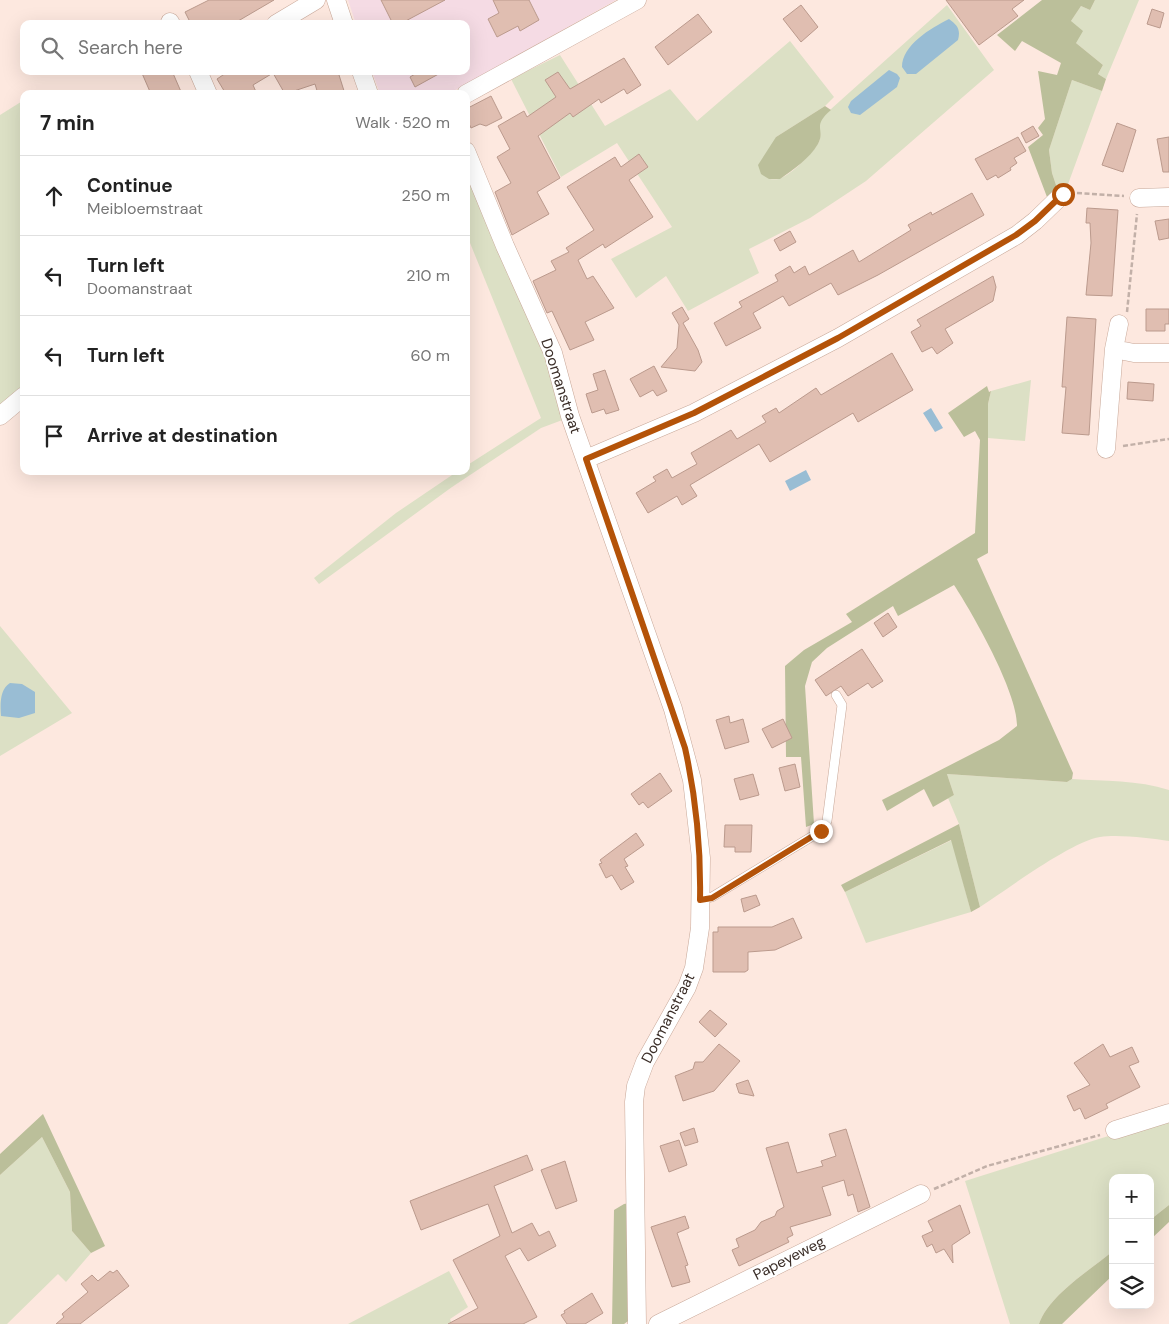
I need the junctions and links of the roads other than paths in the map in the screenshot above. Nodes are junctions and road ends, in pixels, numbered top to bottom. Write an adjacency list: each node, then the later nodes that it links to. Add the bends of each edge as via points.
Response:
1 (316, 0): 4 (street)
2 (336, 0): 5 (street)
3 (637, 0): 10 (street)
4 (283, 20)
5 (343, 20)
6 (200, 75): 8 (street)
7 (363, 75): 9 (street)
8 (206, 90)
9 (368, 90)
10 (470, 92)
11 (470, 161): 21 (street, Doomanstraat, via 504,246 553,353)
12 (1063, 194): 21 (street, via 1016,235 838,338 694,413)
13 (1169, 197): 14 (street)
14 (1139, 198)
15 (1119, 324): 16 (street)
16 (1114, 349): 17 (street, via 1134,353); 20 (street)
17 (1169, 353)
18 (20, 399): 19 (street)
19 (0, 416)
20 (1106, 448)
21 (586, 459): 23 (street, Doomanstraat, via 685,748 701,858)
22 (836, 695): 23 (lane, via 842,705 827,821 821,831 712,898)
23 (700, 900): 27 (street, Doomanstraat, via 694,968 687,987 645,1062 636,1086)
24 (1169, 1112): 25 (street)
25 (1114, 1130)
26 (921, 1194): 28 (street, Papeyeweg)
27 (637, 1324)
28 (658, 1324)

